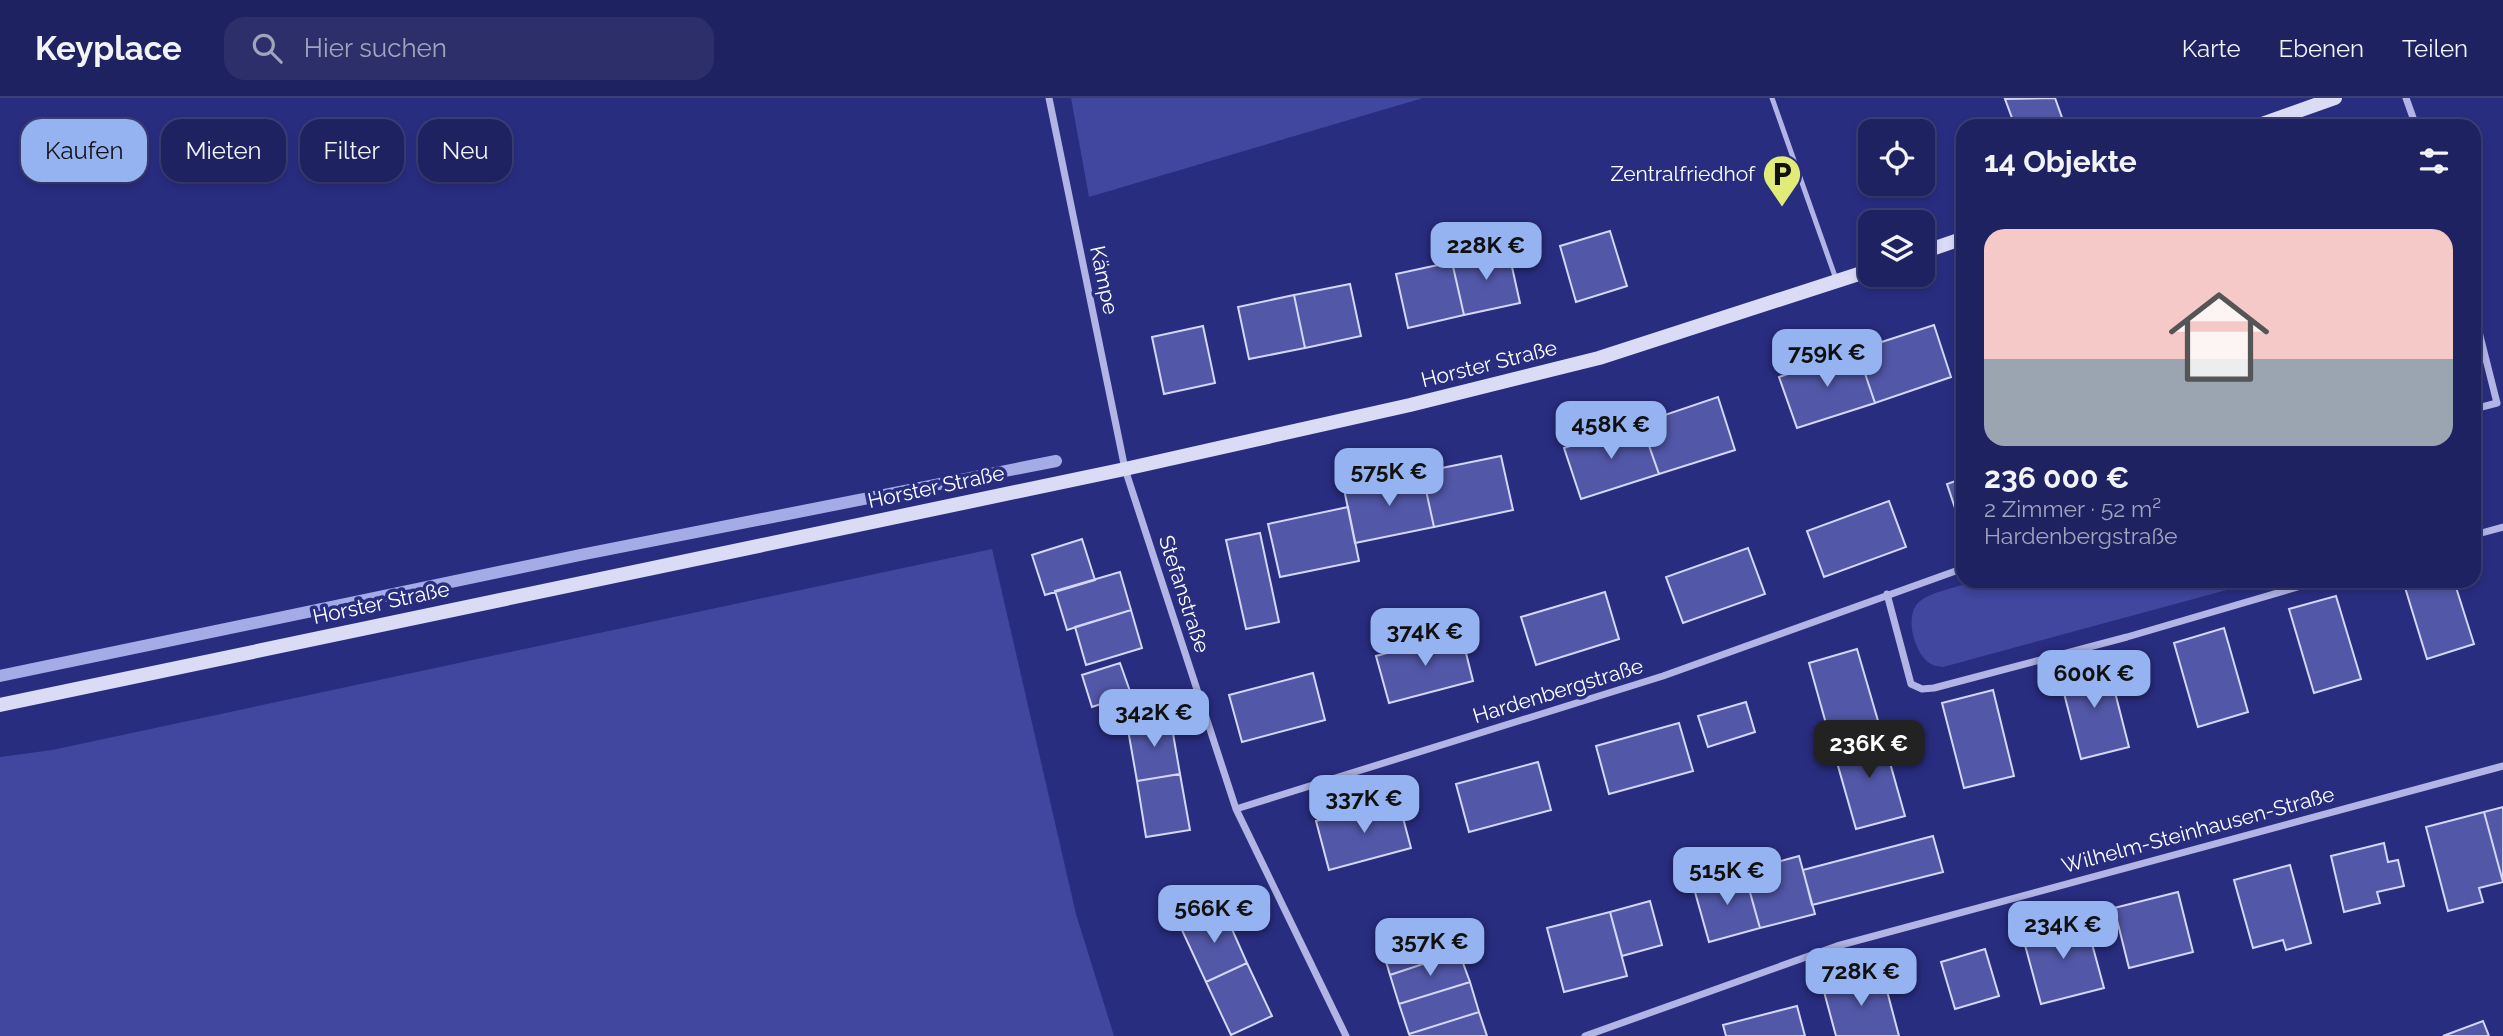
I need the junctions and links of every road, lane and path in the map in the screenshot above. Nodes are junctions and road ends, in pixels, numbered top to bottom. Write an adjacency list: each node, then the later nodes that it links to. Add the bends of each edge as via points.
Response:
1 (1048, 98): 14 (street, Kämpe)
2 (1772, 98): 10 (lane)
3 (2335, 98): 5 (street)
4 (2406, 98): 6 (street)
5 (2276, 119)
6 (2414, 119)
7 (1956, 241): 8 (street)
8 (1935, 248)
9 (1858, 275): 10 (street, Horster Straße)
10 (1837, 282): 14 (street, Horster Straße, via 1599,358)
11 (2481, 336): 12 (street)
12 (2500, 402): 13 (street)
13 (2481, 407)
14 (1125, 469): 20 (street, Horster Straße); 22 (street, Stefanstraße)
15 (2503, 527): 16 (street)
16 (2481, 533)
17 (1956, 571): 19 (street, Hardenbergstraße)
18 (2294, 588): 19 (street, via 2127,637 1922,689 1911,684 1905,670)
19 (1887, 594): 22 (street, Hardenbergstraße, via 1663,676)
20 (0, 705)
21 (2503, 766): 24 (street, Wilhelm-Steinhausen-Straße, via 1837,946)
22 (1236, 809): 23 (street, Stefanstraße)
23 (1346, 1036)
24 (1585, 1036)

